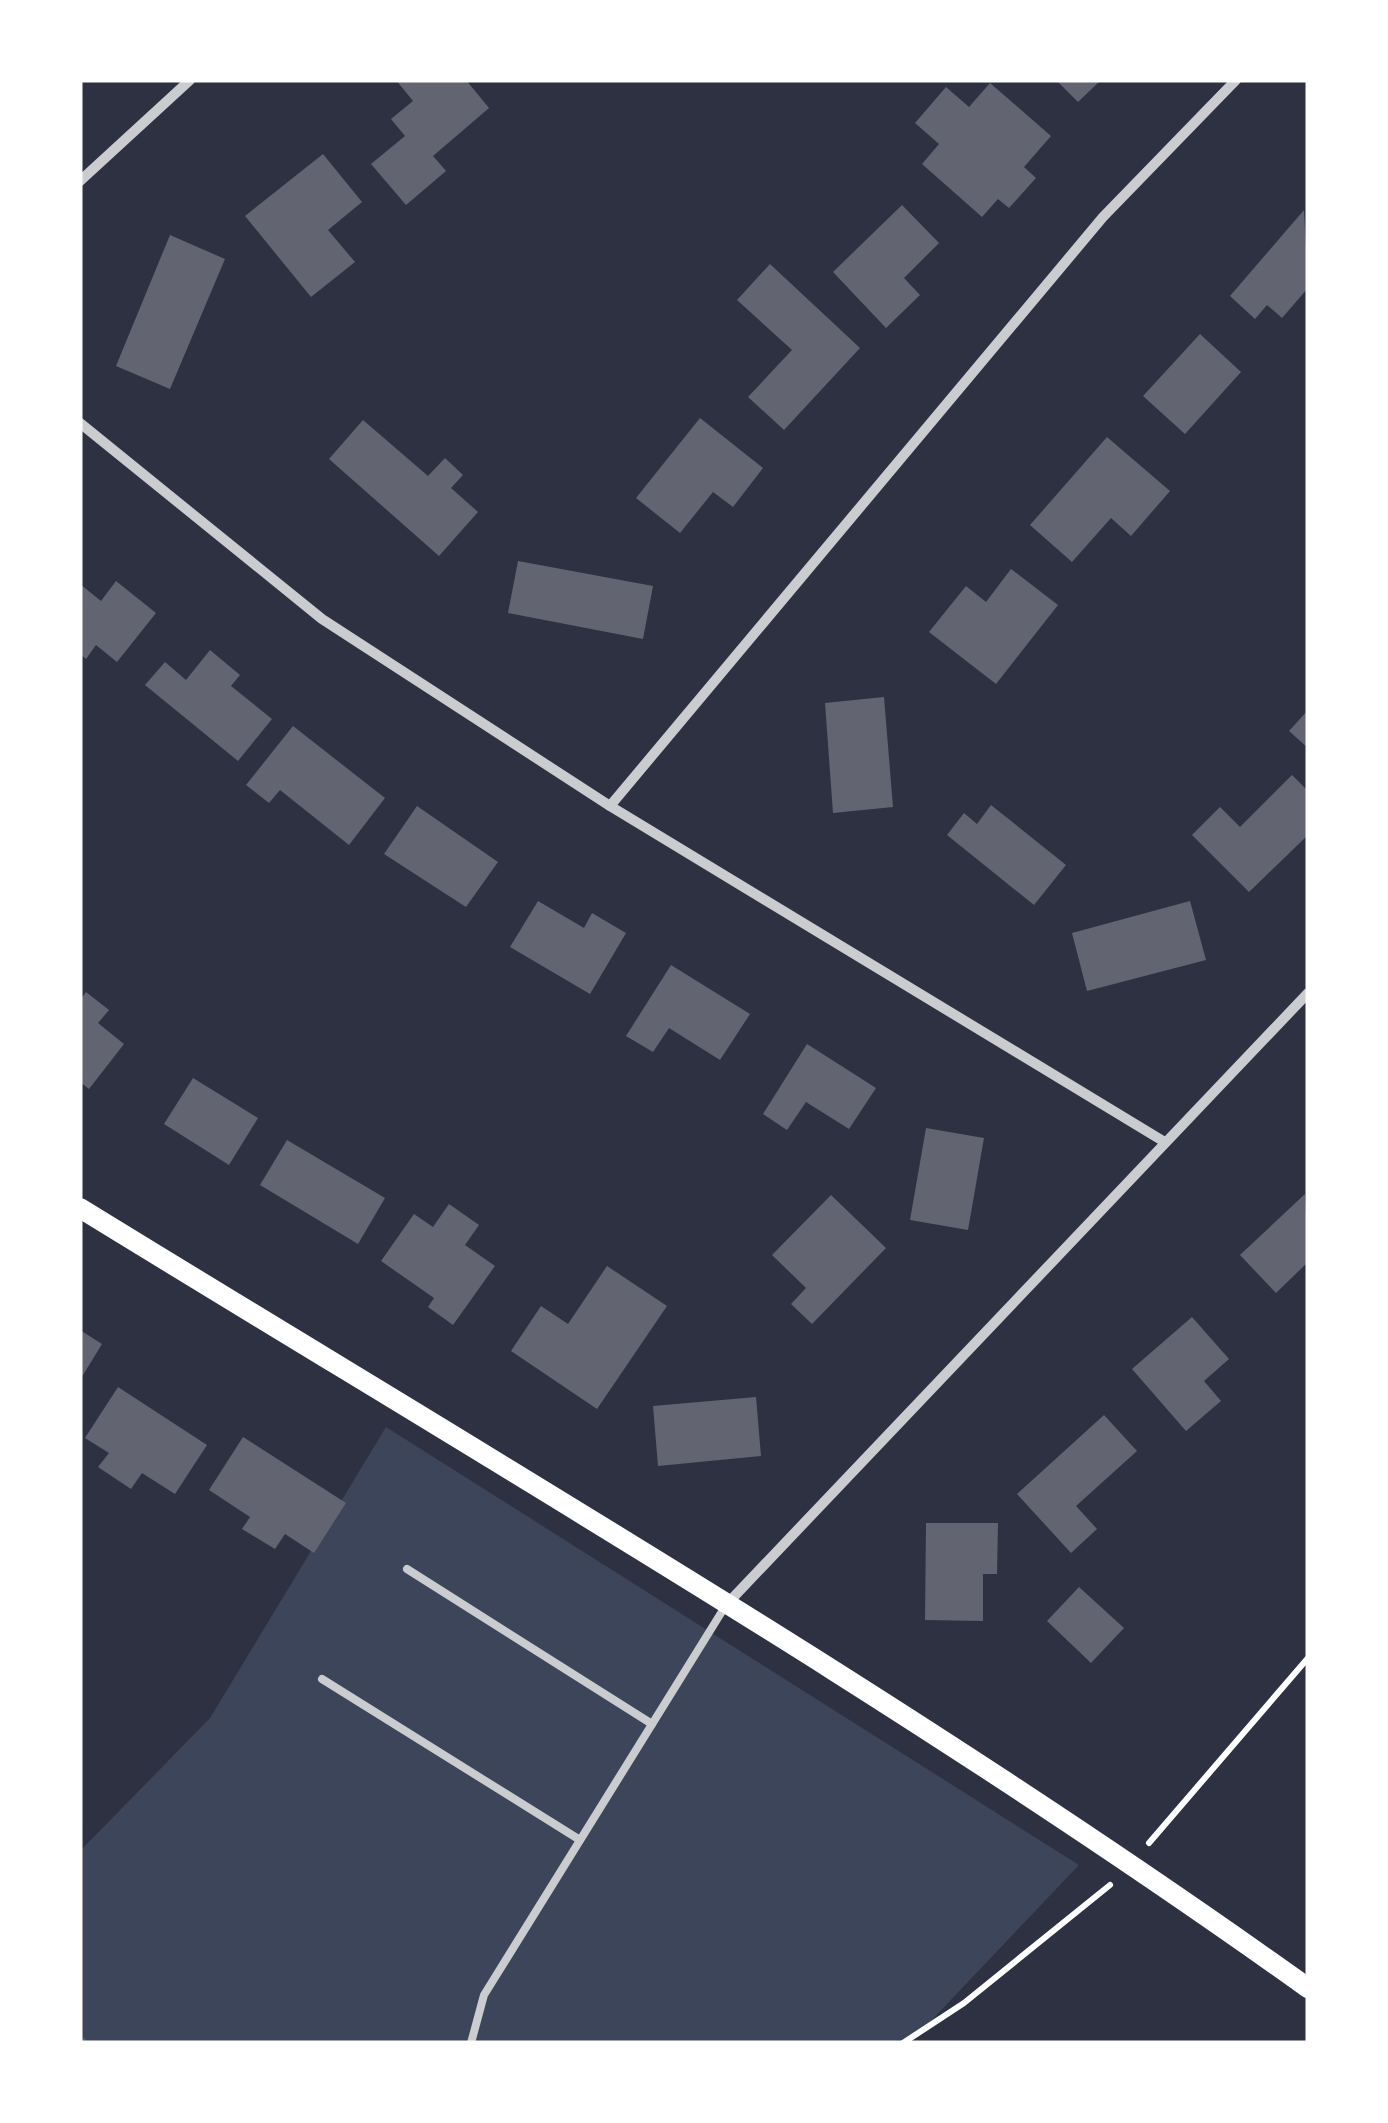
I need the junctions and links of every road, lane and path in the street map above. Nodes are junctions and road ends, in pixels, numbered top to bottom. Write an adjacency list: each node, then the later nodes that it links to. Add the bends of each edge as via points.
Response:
1 (190, 80): 3 (street)
2 (1236, 80): 5 (street, via 1103,218)
3 (80, 181)
4 (80, 422): 5 (street, via 322,620)
5 (610, 806): 7 (street)
6 (1308, 993): 7 (street)
7 (1164, 1141): 10 (street)
8 (80, 1208): 10 (main road)
9 (406, 1570): 12 (lane)
10 (726, 1605): 12 (lane); 14 (main road, via 1132,1862)
11 (322, 1679): 13 (lane)
12 (652, 1724): 13 (lane)
13 (580, 1840): 15 (lane, via 484,1994)
14 (1308, 1988)
15 (471, 2043)

